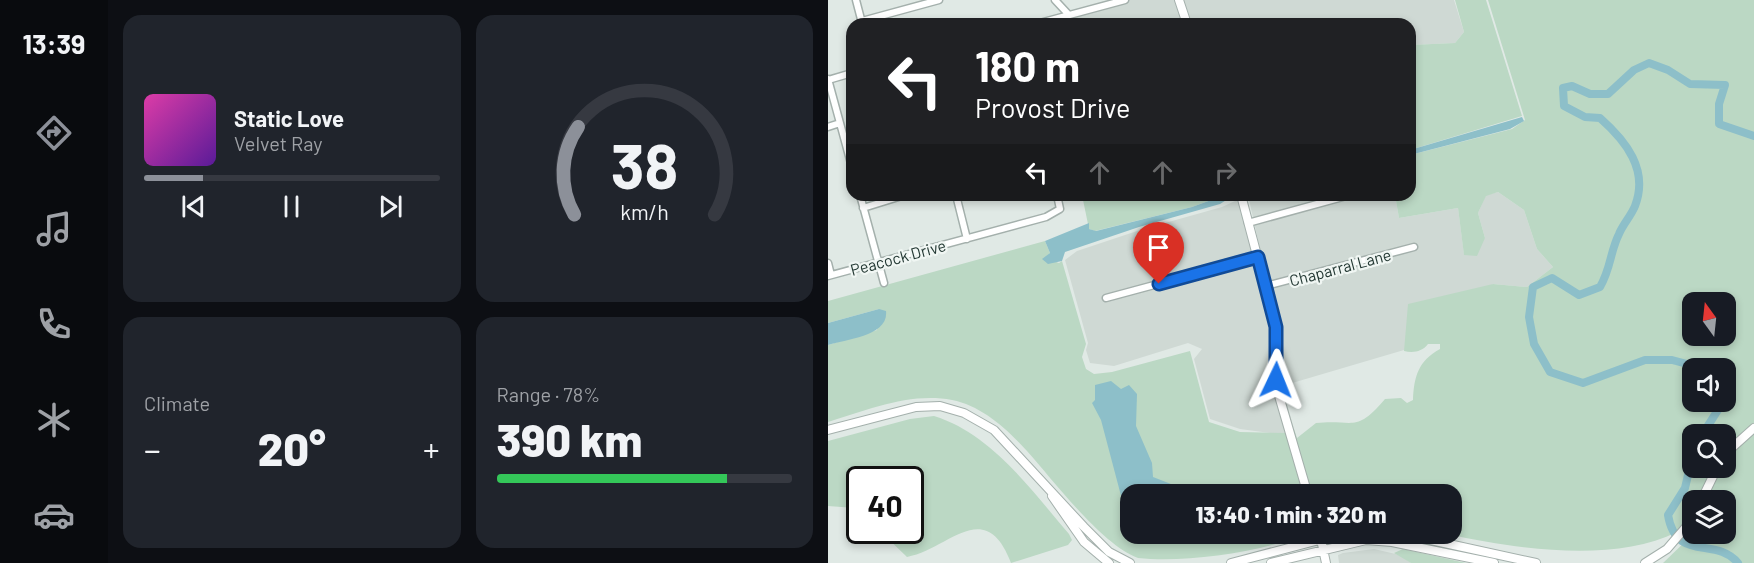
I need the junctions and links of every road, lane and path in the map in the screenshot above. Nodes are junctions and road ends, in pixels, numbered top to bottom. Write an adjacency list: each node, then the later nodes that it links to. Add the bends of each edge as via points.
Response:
1 (856, 0): 7 (street)
2 (939, 0): 8 (street)
3 (1055, 0): 6 (street)
4 (1125, 0): 6 (street)
5 (1179, 0): 10 (street)
6 (1069, 15): 9 (street)
7 (861, 18)
8 (879, 18)
9 (1058, 18)
10 (1185, 18)
11 (846, 74): 12 (street)
12 (828, 79): 13 (street)
13 (840, 123): 14 (street); 15 (street)
14 (828, 127)
15 (846, 145)
16 (861, 201): 22 (street)
17 (885, 201): 22 (street)
18 (958, 201): 24 (street, Peacock Drive)
19 (1058, 201): 24 (street, Peacock Drive, via 1060,209 1046,217)
20 (1242, 201): 23 (street)
21 (1328, 201): 23 (street)
22 (863, 208): 28 (street)
23 (1248, 223): 26 (street)
24 (967, 239): 28 (street, Peacock Drive)
25 (1414, 247): 31 (street, Chaparral Lane)
26 (1258, 257): 31 (street); 32 (street)
27 (828, 263): 29 (street)
28 (878, 263): 29 (street, Peacock Drive); 30 (street)
29 (830, 275)
30 (884, 283)
31 (1266, 286): 37 (street, via 1277,337 1277,389)
32 (1106, 298)
33 (1754, 428): 35 (street)
34 (828, 430): 36 (street, via 916,407 940,406 964,413 994,430)
35 (1736, 444)
36 (1045, 484): 43 (street); 44 (street, via 1077,533)
37 (1305, 484)
38 (1682, 534): 51 (street)
39 (1293, 544): 46 (street)
40 (1321, 544): 42 (street)
41 (1449, 544): 50 (street)
42 (1323, 549): 47 (street); 48 (street); 49 (street, via 1381,540)
43 (1119, 560): 45 (street)
44 (1109, 563)
45 (1130, 563)
46 (1231, 563)
47 (1271, 563)
48 (1326, 563)
49 (1494, 563)
50 (1536, 563)
51 (1645, 563)

